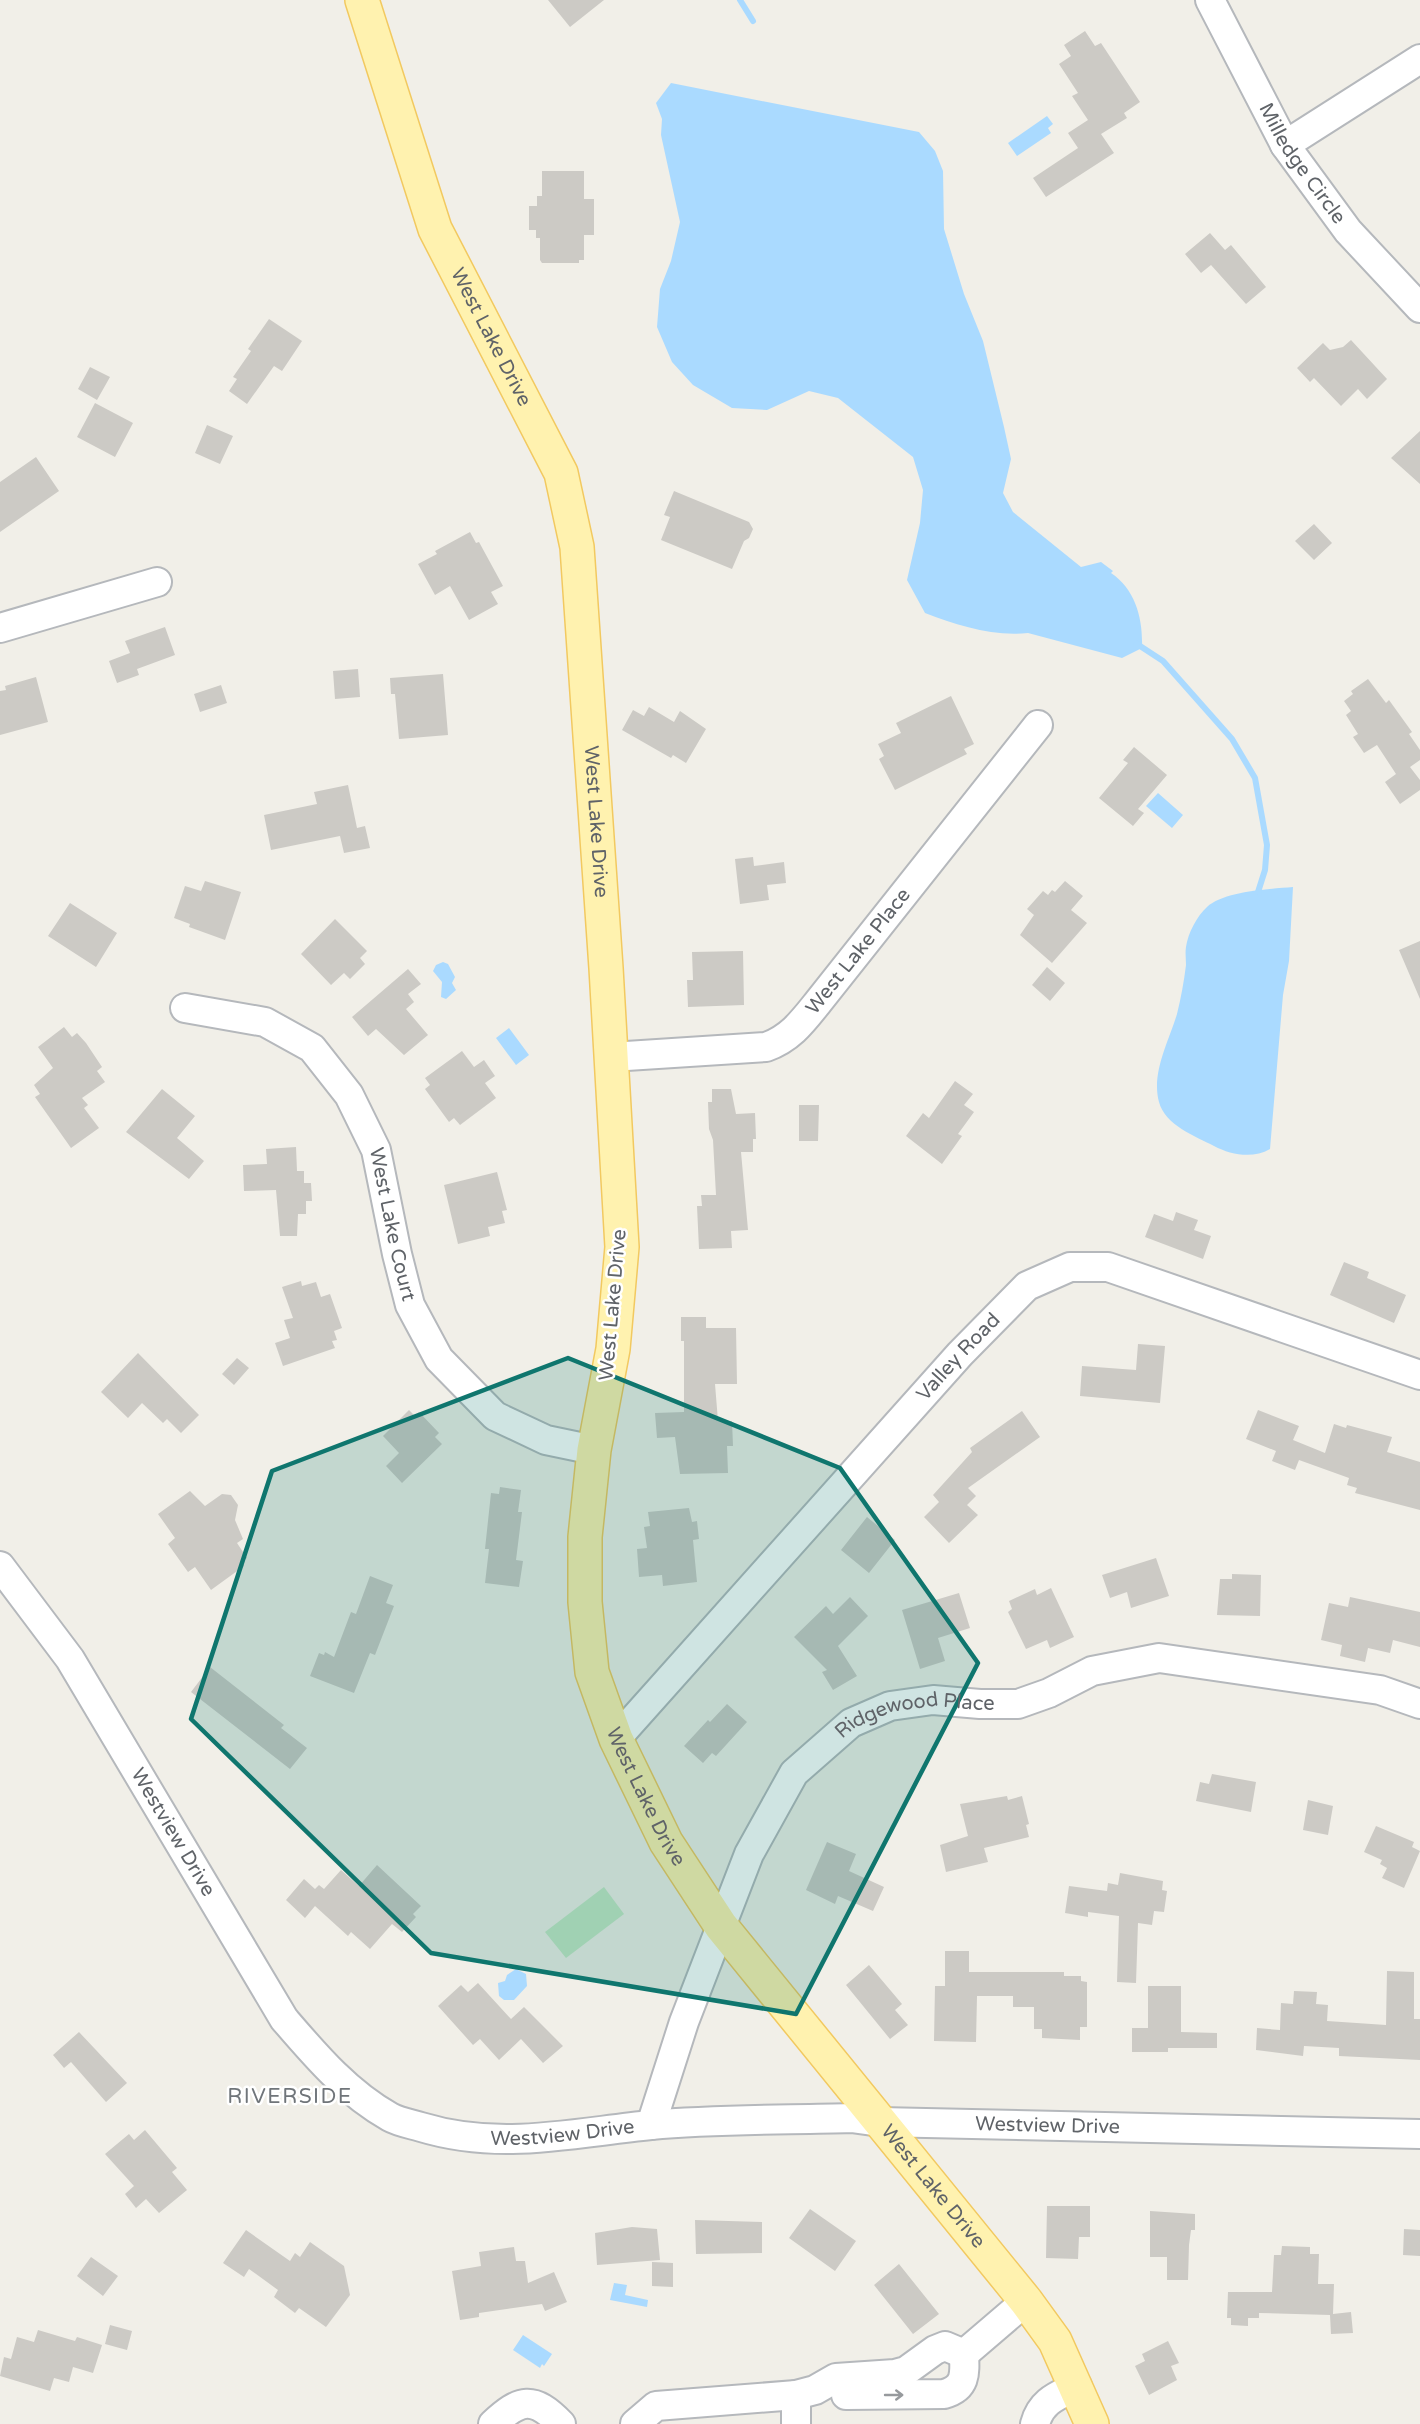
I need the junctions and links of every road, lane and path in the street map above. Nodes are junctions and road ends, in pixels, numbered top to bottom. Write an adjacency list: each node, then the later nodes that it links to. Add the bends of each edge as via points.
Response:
1 (362, 0): 10 (main road, West Lake Drive, via 435,230 561,473 577,546)
2 (1210, 0): 4 (street, Milledge Circle)
3 (1420, 59): 4 (street)
4 (1284, 146): 5 (street, Milledge Circle, via 1348,231)
5 (1420, 308)
6 (157, 582): 7 (street)
7 (0, 628)
8 (1038, 725): 10 (street, West Lake Place, via 813,1009 782,1041 766,1047)
9 (185, 1008): 12 (street, West Lake Court, via 265,1022 312,1048 349,1095 376,1149 410,1305 439,1359 495,1416 546,1440)
10 (611, 1058): 12 (main road, West Lake Drive, via 622,1247 613,1349)
11 (1420, 1375): 15 (street, Valley Road, via 1108,1267 1070,1267 1027,1286 960,1354)
12 (594, 1450): 15 (main road, West Lake Drive, via 585,1537 585,1602 592,1672)
13 (0, 1566): 18 (street, Westview Drive, via 70,1659 284,2019 354,2093 392,2118 449,2136 494,2141)
14 (1420, 1704): 16 (street, Ridgewood Place, via 1380,1690 1159,1658 1092,1671 1018,1704 933,1700 890,1706 851,1723 794,1773 750,1854)
15 (616, 1739): 16 (main road, West Lake Drive, via 666,1842)
16 (722, 1926): 17 (main road, West Lake Drive); 18 (street, Ridgewood Place, via 684,2022)
17 (880, 2122): 18 (street, Westview Drive, via 851,2118); 19 (street, Westview Drive); 20 (main road, West Lake Drive)
18 (651, 2125)
19 (1420, 2134)
20 (1026, 2301): 21 (street); 22 (main road, West Lake Drive, via 1055,2341)
21 (964, 2354): 23 (street, via 945,2346 906,2371 836,2378); 23 (street, one-way to 21, via 944,2394 962,2385)
22 (1077, 2386): 29 (street, via 1038,2410); 30 (main road, West Lake Drive)
23 (805, 2392): 24 (street); 28 (street)
24 (678, 2414): 27 (street, via 656,2406)
25 (493, 2424): 26 (street, via 513,2406 525,2403 542,2409)
26 (561, 2424)
27 (634, 2424)
28 (796, 2424)
29 (1035, 2424)
30 (1092, 2424)

